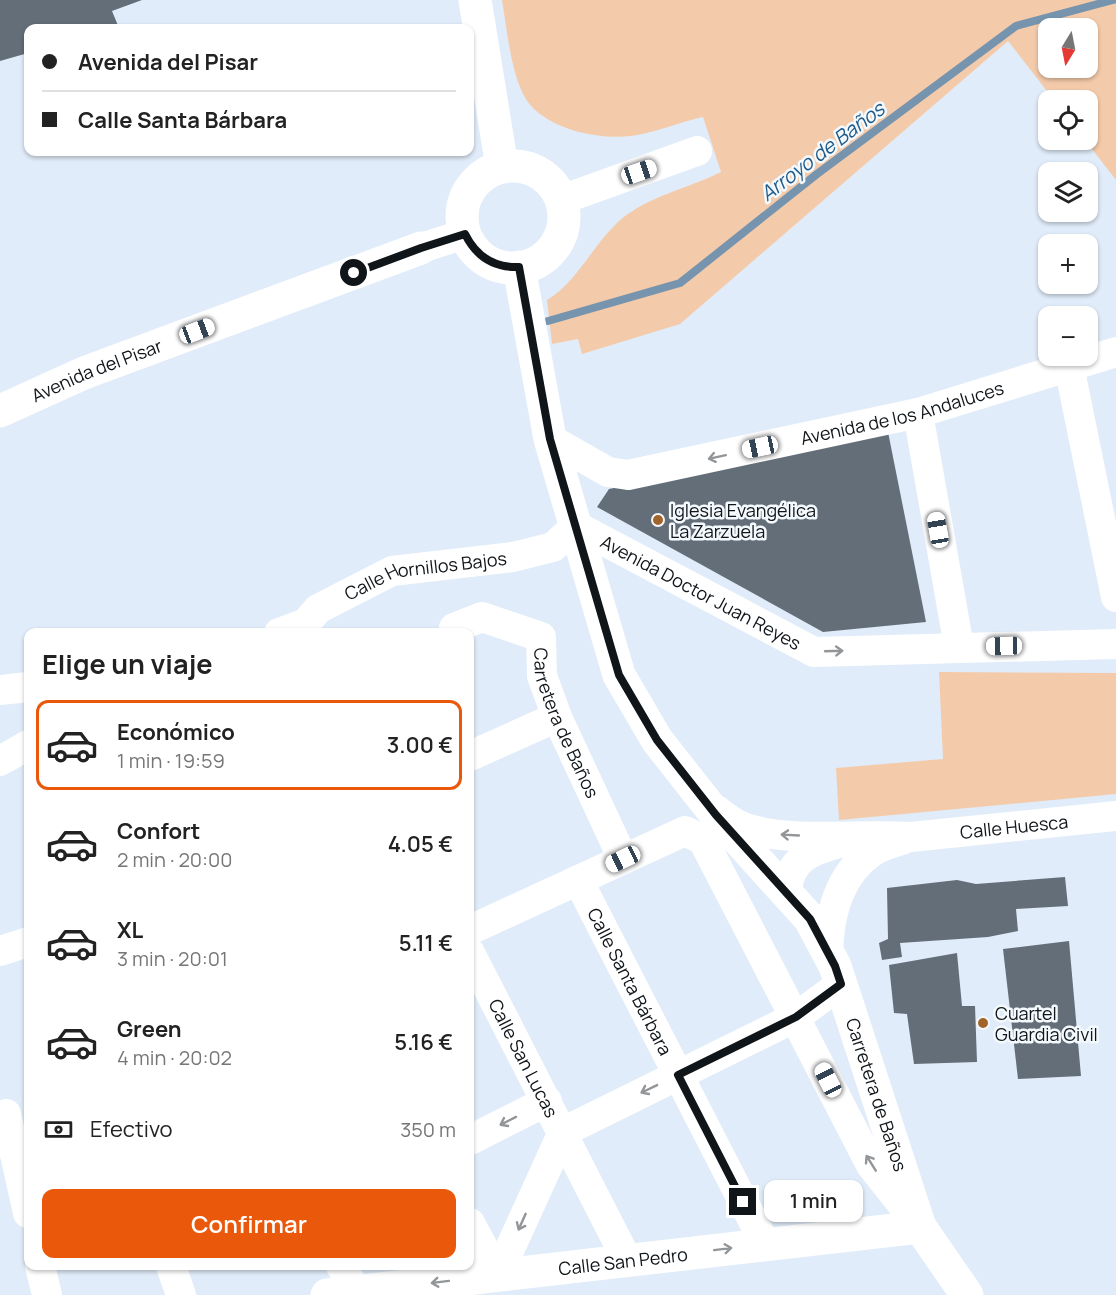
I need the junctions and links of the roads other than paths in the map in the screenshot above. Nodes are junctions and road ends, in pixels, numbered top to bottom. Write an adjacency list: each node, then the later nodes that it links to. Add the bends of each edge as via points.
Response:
1 (475, 0): 3 (main road)
2 (698, 152): 4 (street)
3 (502, 167): 4 (main road, via 527,168 542,175); 5 (main road, via 481,177 471,189 463,210)
4 (561, 200): 7 (main road, via 564,225 559,240 542,259)
5 (465, 234): 6 (street, Avenida del Pisar); 7 (main road, via 472,247 490,262)
6 (421, 248): 11 (main road, Avenida del Pisar, via 84,373)
7 (519, 267): 13 (main road, Carretera de Baños)
8 (1116, 352): 9 (street, Avenida de los Andaluces)
9 (1098, 357)
10 (1069, 366): 12 (street, Avenida de los Andaluces); 15 (street)
11 (0, 411)
12 (918, 413): 13 (street, Avenida de los Andaluces, one-way to 13, via 628,475 608,472); 19 (street)
13 (550, 439): 14 (main road, Carretera de Baños)
14 (576, 526): 16 (street, Calle Hornillos Bajos, via 553,547 513,557 392,571 318,609 306,623); 19 (street, Avenida Doctor Juan Reyes, one-way to 19, via 814,652); 24 (main road, Carretera de Baños, via 619,675 657,740)
15 (1116, 597)
16 (292, 628)
17 (454, 628): 22 (street, Carretera de Baños, via 482,617 542,637 542,676)
18 (1116, 644): 19 (street, Avenida Doctor Juan Reyes)
19 (959, 647)
20 (24, 687): 21 (street)
21 (0, 690)
22 (557, 717): 23 (street); 28 (street, Carretera de Baños)
23 (474, 754)
24 (708, 804): 26 (street, Calle Huesca, one-way to 24, via 785,835 755,830 734,823); 31 (main road, Carretera de Baños)
25 (1116, 816): 27 (street, Calle Huesca)
26 (869, 836): 27 (street, Calle Huesca); 31 (street, Calle Huesca, via 804,856 789,875)
27 (911, 837): 30 (street, Calle Huesca, via 872,852)
28 (623, 859): 29 (street); 38 (street, via 685,831 704,840)
29 (578, 880): 32 (street); 39 (street, Calle Santa Bárbara)
30 (842, 887): 31 (street, via 807,896); 35 (street, Calle Huesca, via 831,922)
31 (789, 895): 35 (main road, Carretera de Baños, via 810,919)
32 (474, 928)
33 (24, 943): 34 (street)
34 (0, 951)
35 (828, 953): 37 (main road, Carretera de Baños)
36 (474, 960): 40 (street, Calle San Lucas)
37 (841, 984): 38 (street); 45 (main road, Carretera de Baños)
38 (796, 1017): 39 (street); 45 (street, one-way to 38, via 871,1165)
39 (678, 1075): 42 (street, one-way to 42); 47 (street, Calle Santa Bárbara)
40 (547, 1101): 42 (street, Calle San Lucas); 43 (street, one-way to 43)
41 (12, 1112): 44 (street)
42 (563, 1132): 48 (street, Calle San Lucas); 51 (street, one-way to 51)
43 (474, 1138)
44 (24, 1188)
45 (920, 1227): 47 (main road, Calle San Pedro); 55 (main road, Carretera de Baños)
46 (474, 1231): 51 (street)
47 (765, 1244): 48 (main road, Calle San Pedro, one-way to 47)
48 (627, 1260): 51 (main road, Calle San Pedro)
49 (41, 1270): 53 (street)
50 (172, 1270): 54 (street)
51 (498, 1275): 52 (main road, Calle San Pedro, one-way to 52)
52 (346, 1287)
53 (47, 1295)
54 (181, 1295)
55 (967, 1295)

